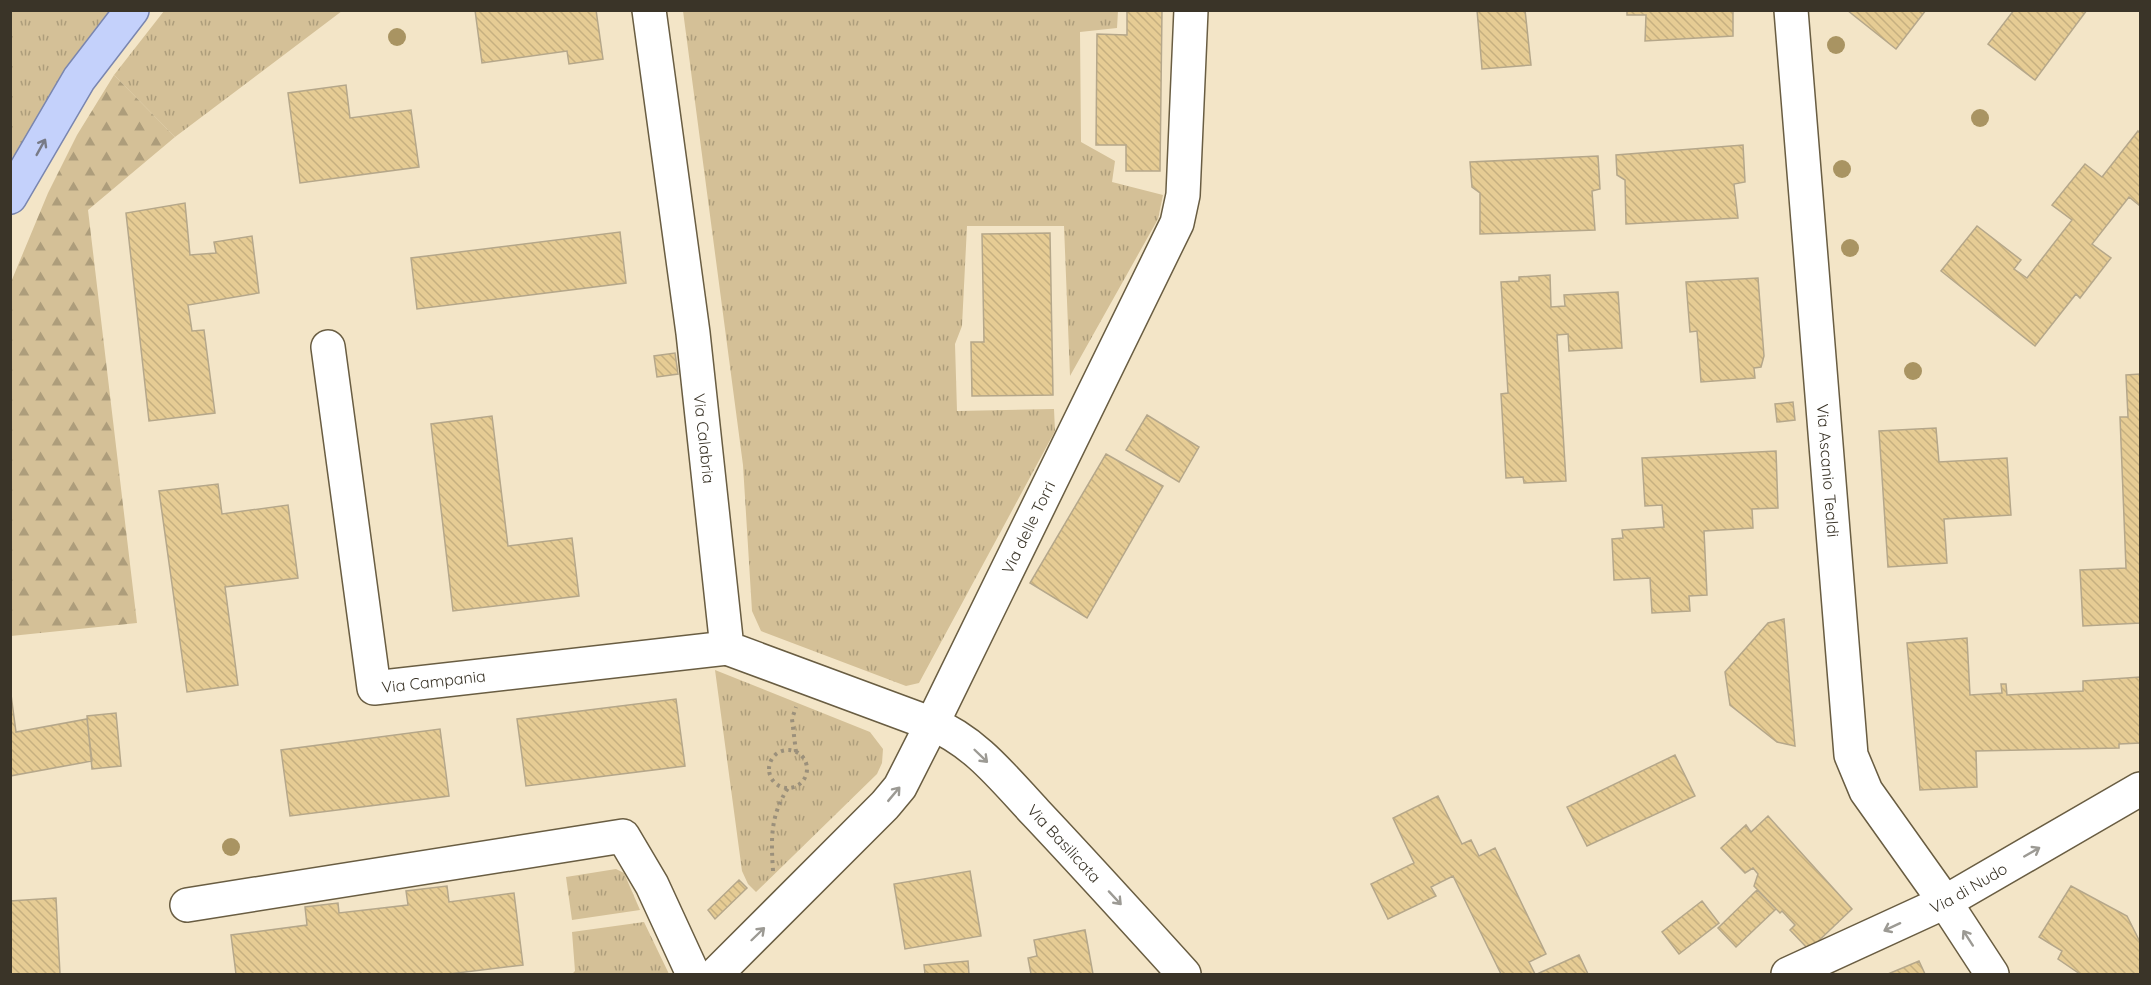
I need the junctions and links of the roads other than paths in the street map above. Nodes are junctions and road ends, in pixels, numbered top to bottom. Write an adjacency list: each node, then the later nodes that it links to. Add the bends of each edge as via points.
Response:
1 (132, 10): 5 (main road, one-way to 1, via 79,79)
2 (649, 10): 7 (street, Via Calabria, via 693,333)
3 (1191, 10): 8 (street, Via delle Torri, via 1183,195 1177,223)
4 (1791, 10): 10 (street, Via Ascanio Tealdi, via 1851,755 1866,791)
5 (10, 197)
6 (328, 347): 7 (street, Via Campania, via 374,688)
7 (727, 648): 8 (street)
8 (932, 724): 13 (street, Via delle Torri, one-way to 8, via 900,787); 14 (street, Via Basilicata, one-way to 14, via 958,736 985,760)
9 (2140, 789): 10 (street, Via di Nudo, one-way to 9)
10 (1945, 902): 15 (street, Via di Nudo, one-way to 15); 16 (street, Via Ascanio Tealdi, one-way to 10)
11 (187, 905): 12 (street, via 623,836 652,885)
12 (693, 975)
13 (716, 975)
14 (1184, 975)
15 (1788, 975)
16 (1992, 975)

